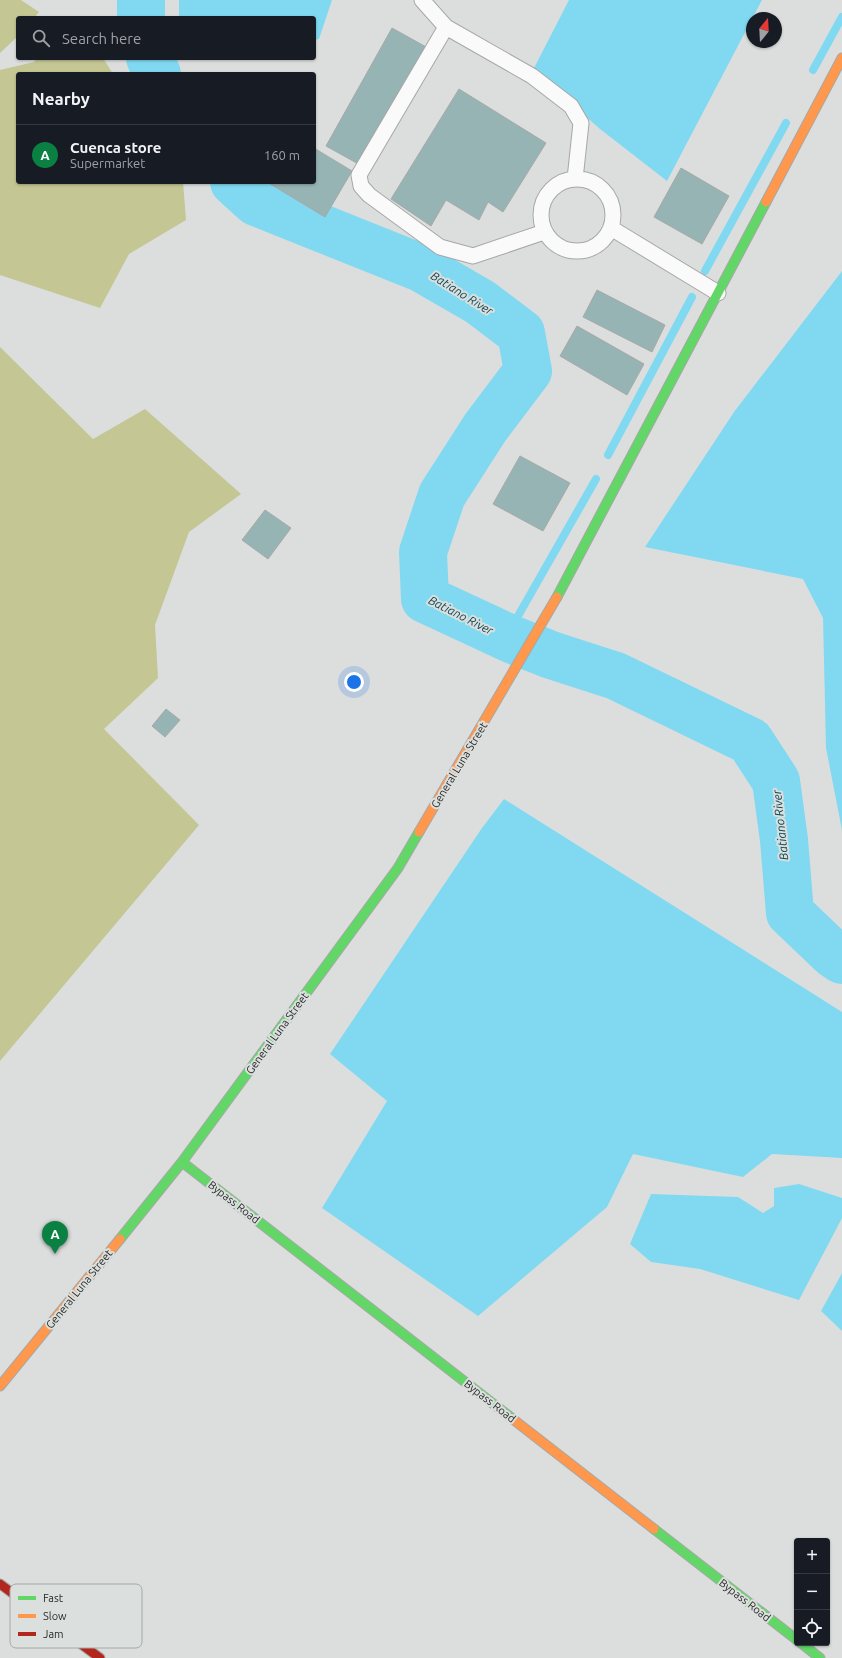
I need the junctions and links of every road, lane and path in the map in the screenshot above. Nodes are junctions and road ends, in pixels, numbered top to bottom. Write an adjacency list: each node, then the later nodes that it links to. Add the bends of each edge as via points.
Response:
1 (422, 0): 2 (lane)
2 (446, 27): 4 (lane, via 532,76 570,106 581,122); 6 (lane, via 359,175 362,186 369,195 440,246 473,256)
3 (842, 58): 7 (main road, General Luna Street)
4 (575, 179): 5 (lane, via 587,180 606,194 612,204); 6 (lane, via 563,181 544,197 540,208)
5 (611, 228): 6 (lane, via 605,239 596,246 585,251 573,252 556,245); 7 (lane)
6 (544, 232)
7 (718, 293): 8 (main road, General Luna Street, via 544,621 398,868)
8 (182, 1162): 9 (main road, General Luna Street); 12 (main road, Bypass Road)
9 (0, 1386)
10 (0, 1584): 11 (main road)
11 (10, 1591)
12 (794, 1638)
13 (805, 1646): 16 (main road)
14 (86, 1648): 15 (main road)
15 (100, 1658)
16 (820, 1658)

